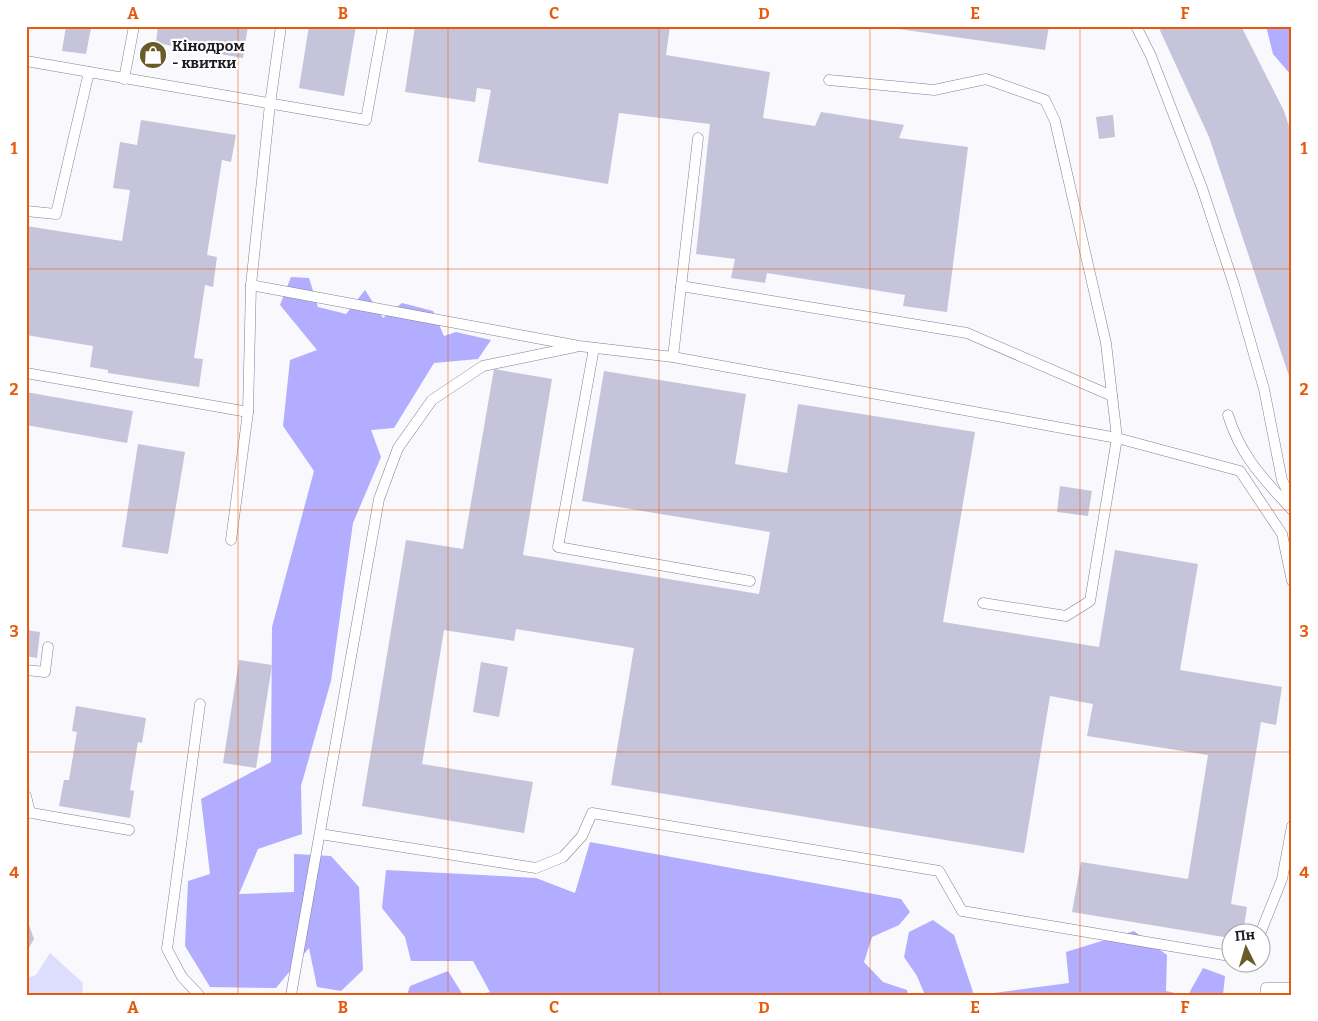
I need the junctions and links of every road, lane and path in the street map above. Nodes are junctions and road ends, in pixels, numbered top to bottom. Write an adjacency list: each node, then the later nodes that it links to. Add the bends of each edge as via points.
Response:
1 (134, 26): 7 (lane)
2 (281, 26): 9 (lane)
3 (383, 26): 9 (lane, via 366,120)
4 (1136, 26): 22 (lane, via 1151,56 1202,188 1264,389 1282,480)
5 (26, 61): 6 (lane)
6 (89, 72): 7 (lane); 11 (lane, via 56,214)
7 (124, 79): 9 (lane)
8 (829, 80): 18 (lane, via 934,90 986,79 1045,100 1055,121 1102,324)
9 (270, 104): 12 (lane)
10 (698, 138): 13 (lane)
11 (26, 211)
12 (251, 285): 14 (lane); 19 (lane)
13 (682, 286): 16 (lane); 18 (lane, via 967,333)
14 (579, 346): 15 (lane); 35 (lane, via 483,366 432,400 398,448 379,499)
15 (594, 348): 16 (lane); 25 (lane, via 558,547)
16 (673, 357): 21 (lane)
17 (26, 374): 19 (lane)
18 (1112, 396): 21 (lane)
19 (248, 412): 24 (lane)
20 (1228, 415): 23 (lane, via 1243,452)
21 (1117, 438): 26 (lane, via 1240,471 1282,534); 27 (lane, via 1090,601 1066,616)
22 (1292, 501)
23 (1292, 510)
24 (231, 540)
25 (750, 581)
26 (1292, 581)
27 (983, 603)
28 (48, 647): 29 (lane, via 45,672)
29 (26, 670)
30 (200, 704): 39 (lane, via 167,949 182,977)
31 (26, 796): 32 (lane)
32 (28, 812): 34 (lane)
33 (1292, 826): 36 (lane, via 1282,879)
34 (129, 830)
35 (320, 834): 37 (lane, via 536,868 563,857 582,836 592,813 939,871 962,911); 40 (lane)
36 (1264, 924)
37 (1220, 954)
38 (1292, 988): 41 (lane, via 1266,988)
39 (198, 995)
40 (291, 995)
41 (1265, 995)

